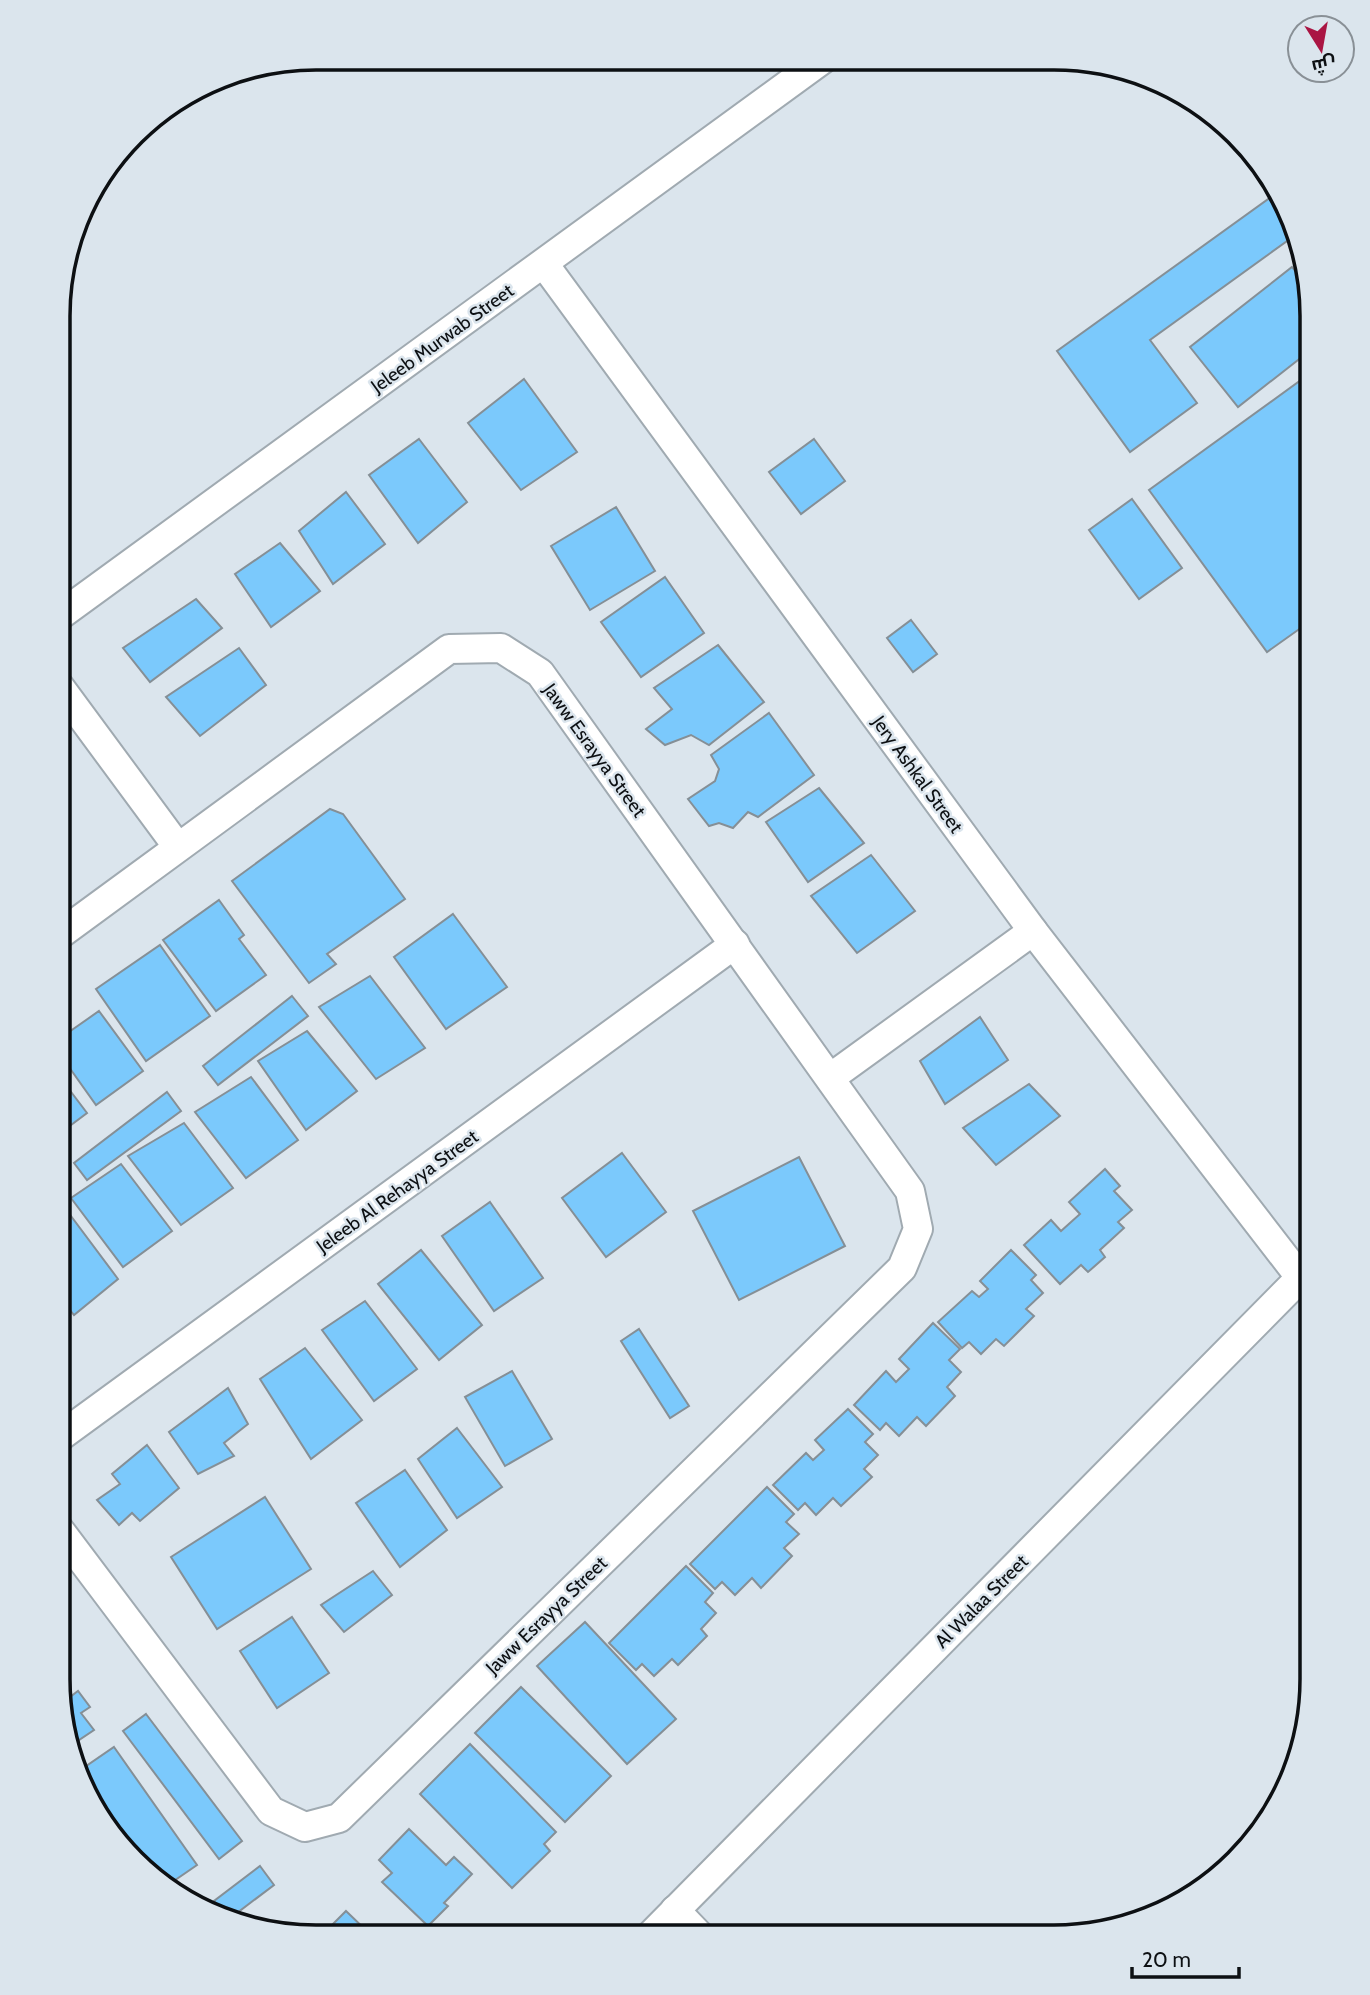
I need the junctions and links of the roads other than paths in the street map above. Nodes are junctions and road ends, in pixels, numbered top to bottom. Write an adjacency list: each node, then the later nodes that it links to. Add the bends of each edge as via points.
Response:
1 (808, 70): 2 (street, Jeleeb Murwab Street)
2 (544, 264): 3 (street, Jeleeb Murwab Street); 7 (street, Jery Ashkal Street)
3 (70, 609)
4 (70, 701): 5 (street)
5 (177, 846): 6 (street, Jaww Esrayya Street); 8 (street, Jaww Esrayya Street, via 449,649 501,648 540,673)
6 (70, 927)
7 (1033, 930): 9 (street); 10 (street, Jery Ashkal Street)
8 (735, 944): 9 (street, Jaww Esrayya Street); 12 (street, Jeleeb Al Rehayya Street)
9 (831, 1078): 13 (street, Jaww Esrayya Street, via 910,1191 918,1229 902,1268 340,1818 305,1827 271,1811)
10 (1299, 1263)
11 (1299, 1278): 14 (street, Al Walaa Street)
12 (70, 1429)
13 (70, 1544)
14 (675, 1910): 15 (street, Al Walaa Street); 16 (street)
15 (661, 1925)
16 (689, 1925)

